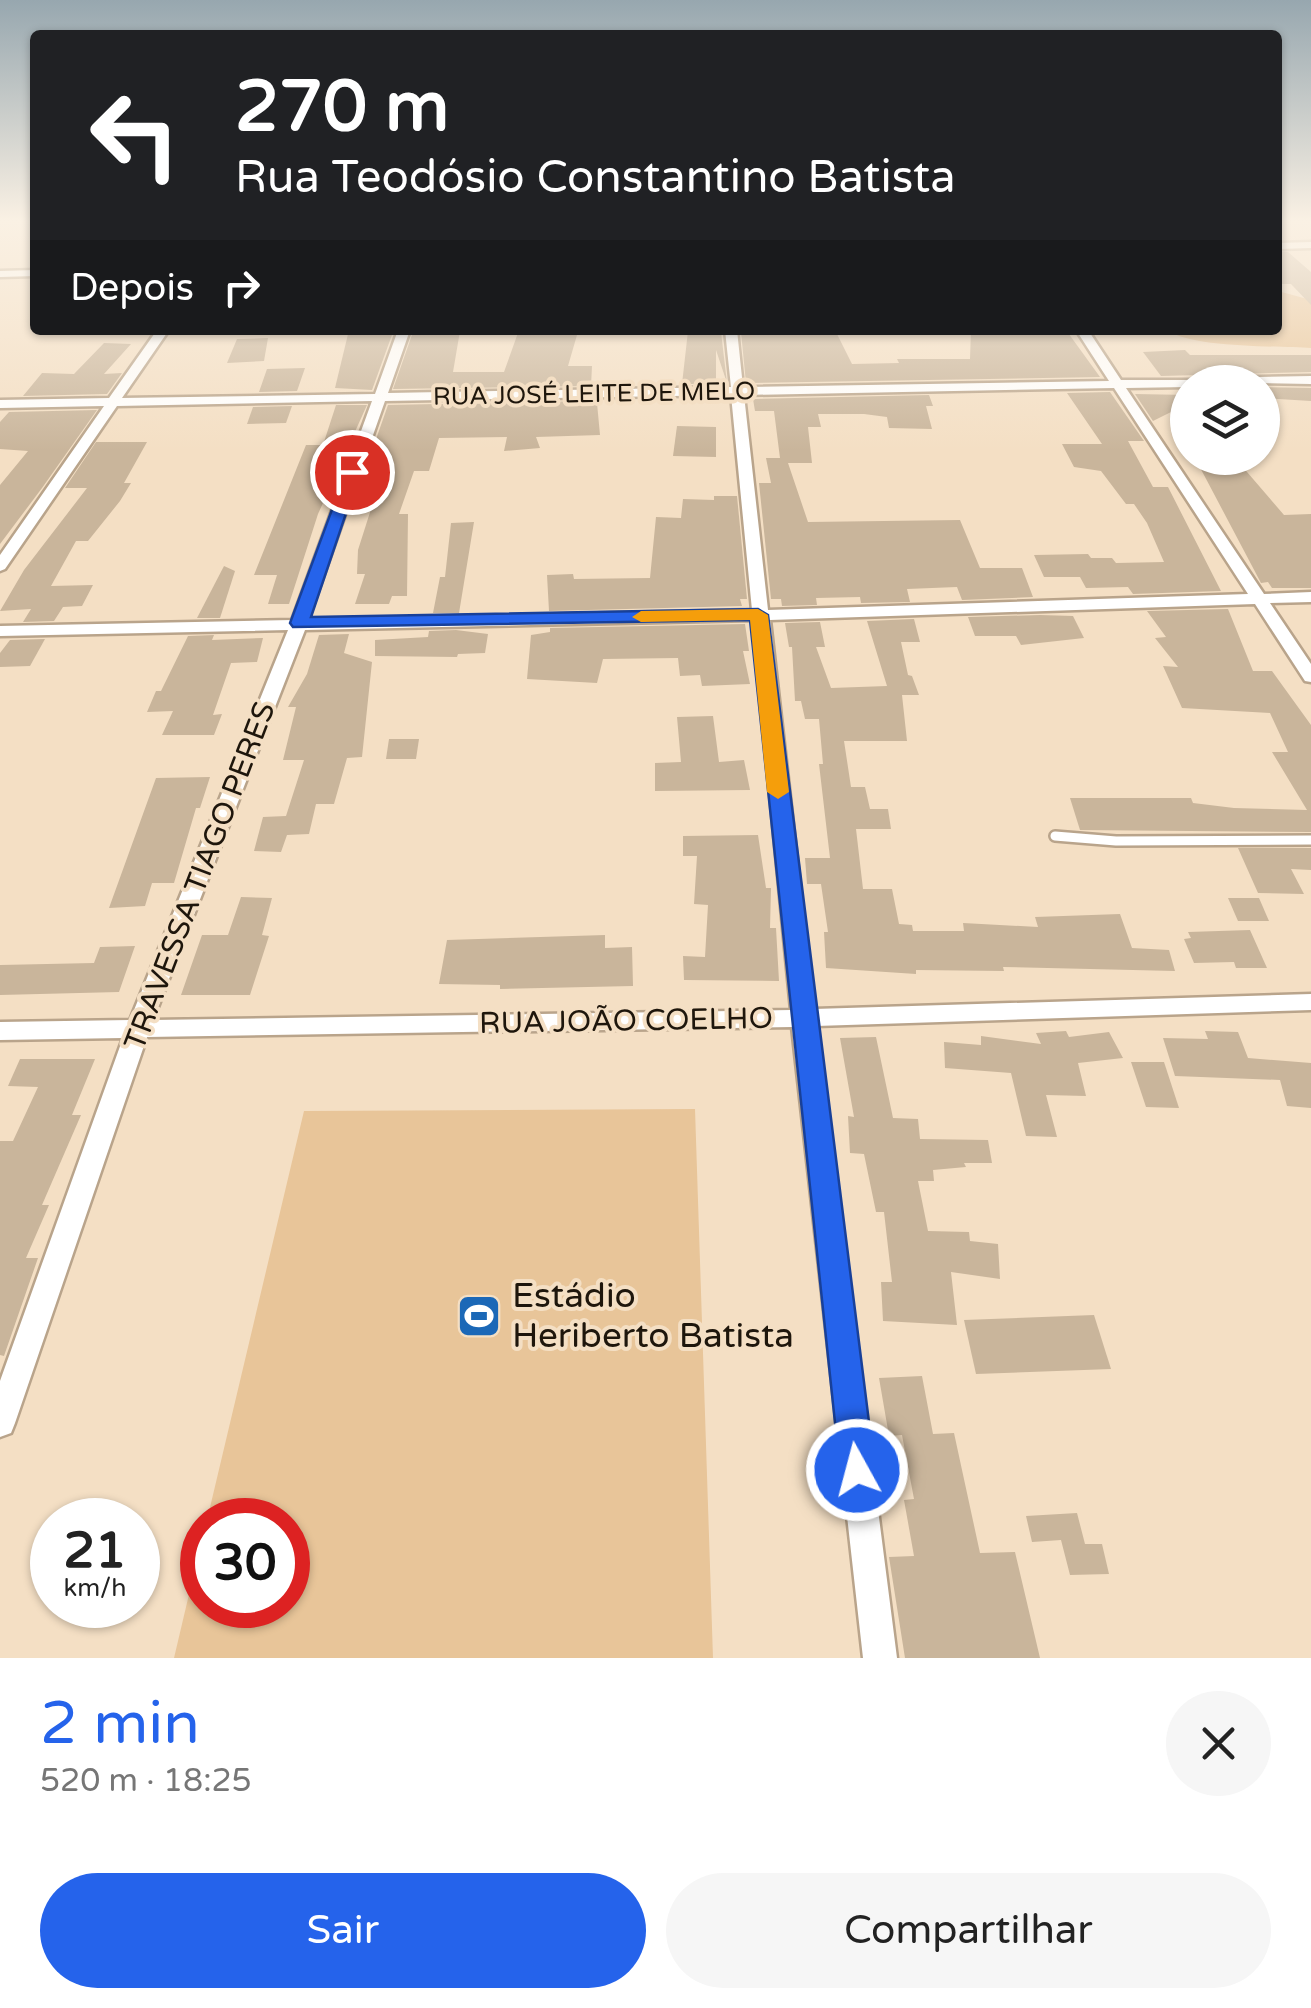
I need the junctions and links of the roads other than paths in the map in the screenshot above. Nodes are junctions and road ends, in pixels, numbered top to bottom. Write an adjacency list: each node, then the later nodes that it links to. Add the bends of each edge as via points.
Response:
1 (160, 335): 11 (street)
2 (402, 335): 10 (street, TRAVESSA TIAGO PERES)
3 (731, 335): 9 (street)
4 (1085, 335): 8 (street)
5 (1311, 380): 6 (street)
6 (1280, 381)
7 (1170, 383): 8 (street, RUA JOSÉ LEITE DE MELO)
8 (1116, 384): 9 (street, RUA JOSÉ LEITE DE MELO); 15 (street)
9 (736, 391): 10 (street, RUA JOSÉ LEITE DE MELO); 16 (street)
10 (379, 397): 11 (street, RUA JOSÉ LEITE DE MELO); 17 (street, TRAVESSA TIAGO PERES)
11 (115, 402): 12 (street, RUA JOSÉ LEITE DE MELO); 13 (street)
12 (0, 404)
13 (0, 566)
14 (1311, 597): 15 (street)
15 (1260, 599): 16 (street); 19 (street)
16 (758, 615): 17 (street); 23 (street)
17 (299, 623): 18 (street); 24 (street, TRAVESSA TIAGO PERES)
18 (0, 631)
19 (1311, 677)
20 (1055, 836): 21 (lane, via 1116,842)
21 (1311, 840)
22 (1311, 1002): 23 (street, RUA JOÃO COELHO)
23 (804, 1018): 24 (street, RUA JOÃO COELHO); 27 (street)
24 (138, 1029): 25 (street, RUA JOÃO COELHO); 26 (street, TRAVESSA TIAGO PERES)
25 (0, 1032)
26 (0, 1423)
27 (880, 1658)

